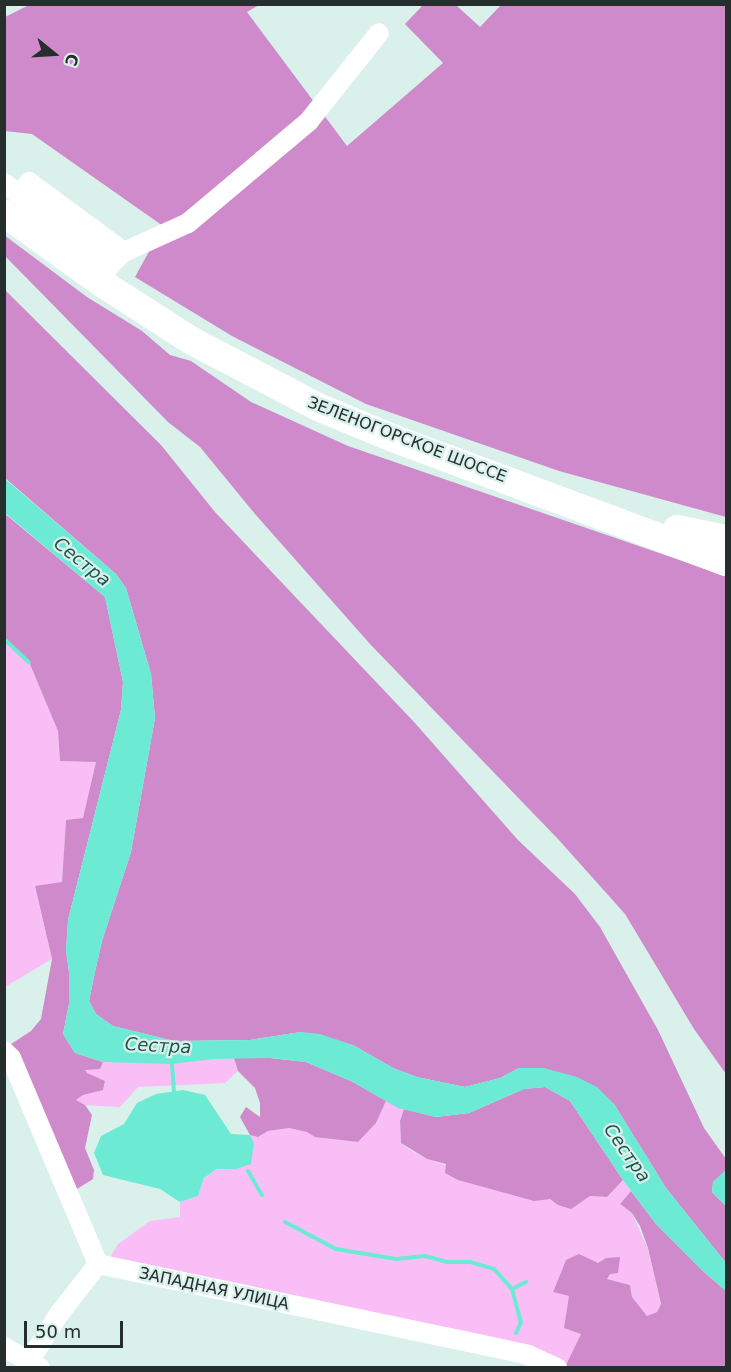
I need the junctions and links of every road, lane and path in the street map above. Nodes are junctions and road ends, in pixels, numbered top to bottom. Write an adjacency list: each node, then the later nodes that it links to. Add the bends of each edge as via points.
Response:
1 (379, 33): 4 (street, via 309,120 188,223)
2 (4, 183): 3 (street)
3 (12, 204): 4 (highway, ЗЕЛЕНОГОРСКОЕ ШОССЕ); 4 (street, via 29,182)
4 (112, 266): 5 (highway, ЗЕЛЕНОГОРСКОЕ ШОССЕ, via 192,341 318,407)
5 (605, 515): 6 (highway, ЗЕЛЕНОГОРСКОЕ ШОССЕ); 7 (highway, ЗЕЛЕНОГОРСКОЕ ШОССЕ)
6 (726, 539)
7 (726, 562)
8 (4, 1051): 9 (street, via 11,1058)
9 (98, 1264): 11 (street, via 59,1314); 12 (street, ЗАПАДНАЯ УЛИЦА, via 528,1355)
10 (4, 1347): 11 (street)
11 (34, 1365)
12 (557, 1368)

